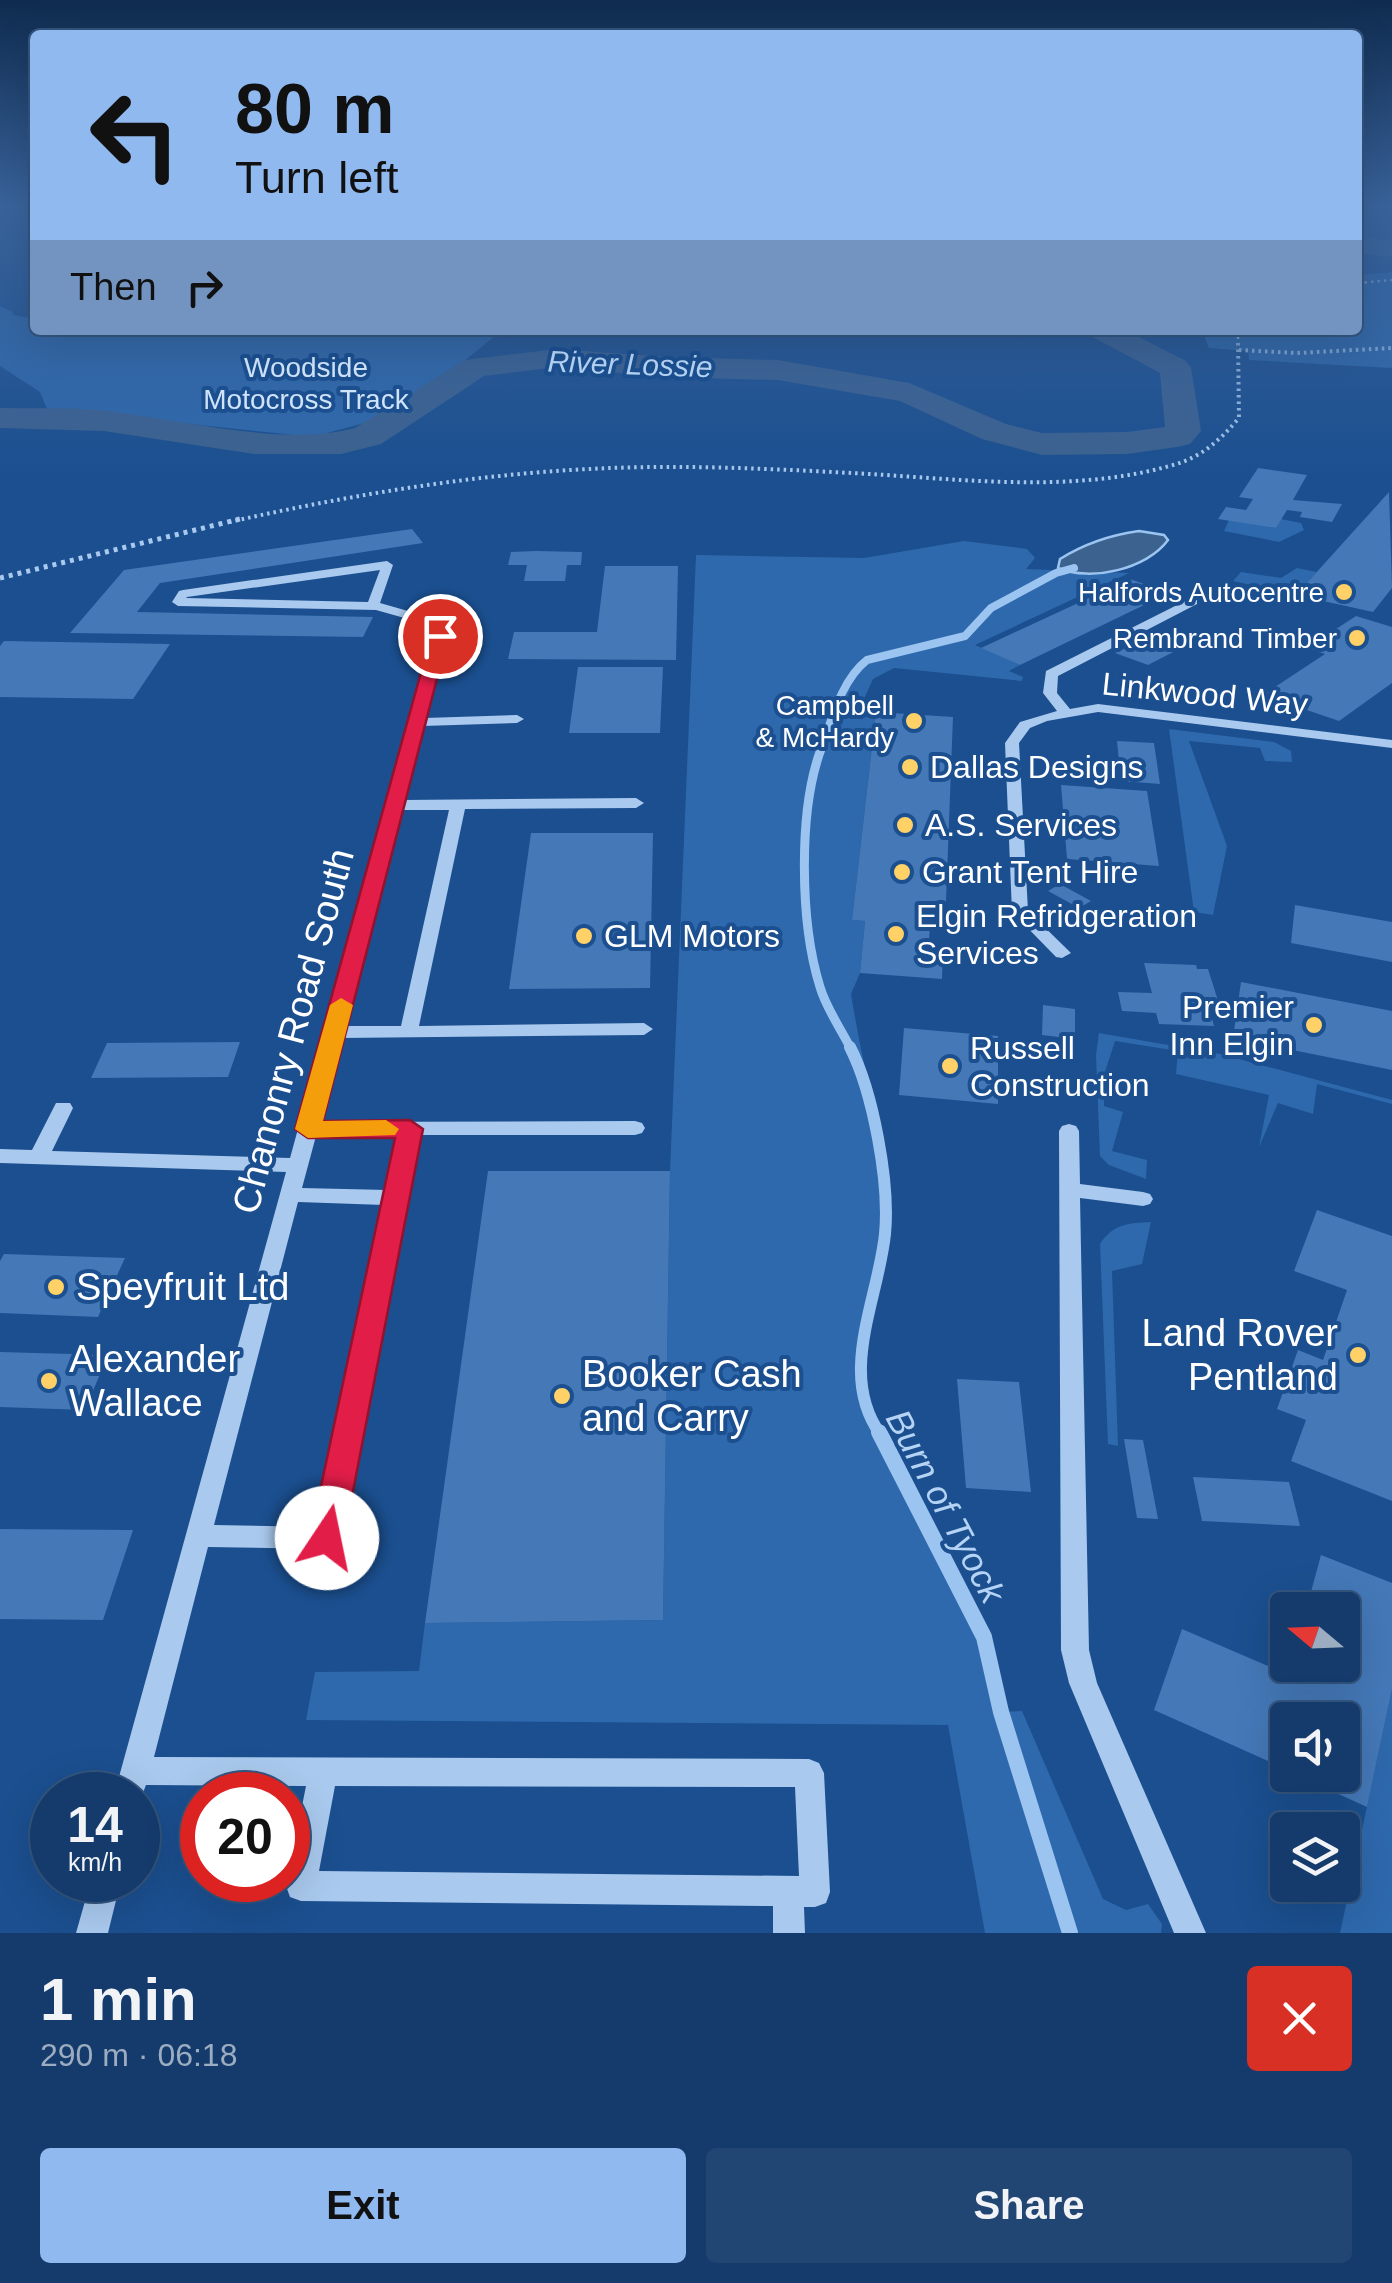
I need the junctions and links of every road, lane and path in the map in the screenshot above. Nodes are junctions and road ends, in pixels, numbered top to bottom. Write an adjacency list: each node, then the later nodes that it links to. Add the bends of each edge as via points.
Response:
1 (1238, 335): 3 (path)
2 (1392, 348): 3 (path)
3 (1239, 350): 4 (path, via 1234,428 1200,455 1159,470 1018,481 682,468 515,474 194,530)
4 (0, 578)
5 (1193, 602): 9 (street, via 1052,674 1050,693)
6 (373, 606): 6 (street, via 217,603 178,602 183,594 387,565); 7 (street)
7 (422, 619): 8 (street, via 419,630); 8 (street, via 454,612 474,619 473,628)
8 (440, 636): 11 (street, Chanonry Road South)
9 (1064, 712): 12 (street, Linkwood Way, via 1124,709); 16 (street, Linkwood Way, via 1025,725 1012,743 1020,912)
10 (517, 719): 11 (street)
11 (416, 722): 15 (street, Chanonry Road South)
12 (1392, 744)
13 (636, 802): 14 (street)
14 (458, 805): 15 (street); 19 (street)
15 (394, 806): 18 (street, Chanonry Road South)
16 (1062, 953)
17 (644, 1029): 19 (street)
18 (334, 1032): 19 (street); 22 (street, Chanonry Road South)
19 (409, 1032)
20 (63, 1108): 26 (street)
21 (635, 1128): 23 (street)
22 (308, 1129): 23 (street); 27 (street, Chanonry Road South)
23 (410, 1129): 30 (street)
24 (1069, 1130): 28 (street)
25 (0, 1156): 26 (street)
26 (39, 1158): 27 (street)
27 (298, 1165): 29 (street, Chanonry Road South)
28 (1070, 1190): 31 (street); 40 (street, via 1076,1650)
29 (290, 1195): 30 (street); 32 (street, Chanonry Road South)
30 (396, 1198): 32 (street, via 327,1538)
31 (1142, 1199)
32 (199, 1536): 33 (street, Chanonry Road South)
33 (135, 1772)
34 (323, 1772): 35 (street); 36 (street, via 301,1886); 36 (street, via 808,1773 814,1892)
35 (160, 1781)
36 (788, 1891): 39 (street)
37 (100, 1902): 38 (street)
38 (92, 1933)
39 (789, 1933)
40 (1190, 1933)

